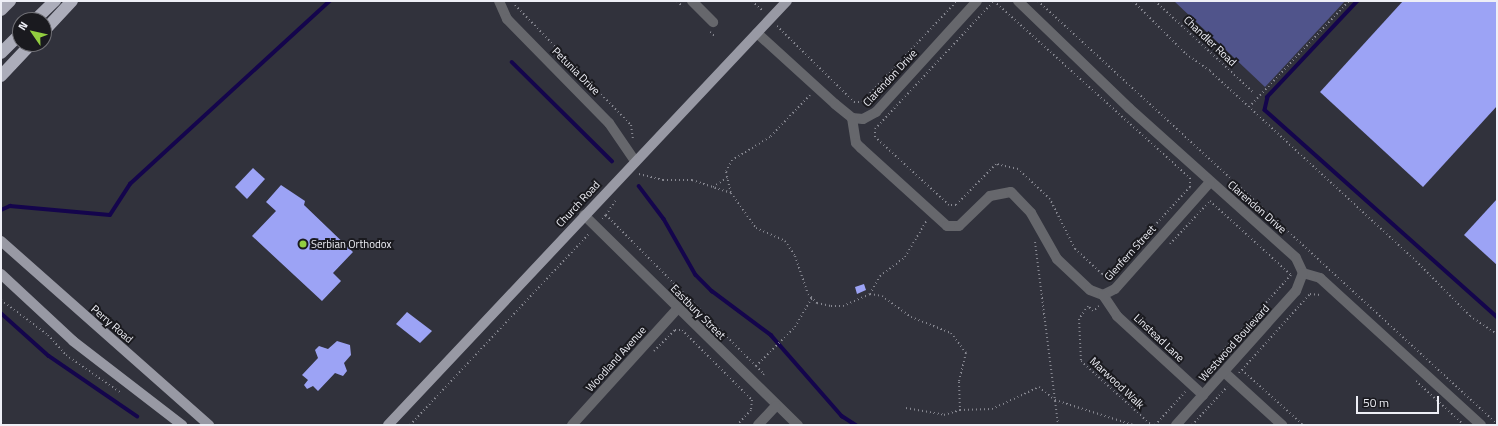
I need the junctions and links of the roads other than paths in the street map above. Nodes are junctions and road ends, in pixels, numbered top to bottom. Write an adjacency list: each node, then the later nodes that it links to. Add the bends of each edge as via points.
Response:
1 (10, 1): 9 (highway)
2 (55, 1): 10 (highway)
3 (72, 1): 11 (highway)
4 (499, 1): 19 (street, Petunia Drive, via 507,19 609,123)
5 (692, 1): 12 (street)
6 (787, 1): 13 (main road, Church Road)
7 (976, 1): 18 (street, Clarendon Drive, via 876,112 863,119)
8 (1018, 1): 20 (street, Clarendon Drive)
9 (1, 10)
10 (43, 12)
11 (52, 22)
12 (713, 22)
13 (757, 33): 18 (street); 19 (main road, Church Road)
14 (12, 42): 16 (highway)
15 (24, 52): 17 (highway)
16 (1, 53)
17 (1, 76)
18 (852, 118): 25 (street, Glenfern Street, via 856,143 946,226 959,226 990,196 1011,192 1031,213 1057,258 1090,290)
19 (635, 161): 21 (main road, Church Road)
20 (1210, 182): 23 (street, Clarendon Drive, via 1296,258); 25 (street, Glenfern Street, via 1115,289)
21 (584, 215): 26 (street, Eastbury Street); 32 (main road, Church Road)
22 (1, 241): 31 (main road, Perry Road)
23 (1303, 273): 27 (street, Westwood Boulevard, via 1296,291); 38 (street, via 1320,278)
24 (1, 274): 30 (main road, via 73,341)
25 (1103, 295): 28 (street, Linstead Lane, via 1117,316)
26 (677, 309): 29 (street, Eastbury Street); 33 (street, Woodland Avenue)
27 (1224, 372): 28 (street, Westwood Boulevard); 37 (street)
28 (1204, 395): 36 (street, Westwood Boulevard)
29 (776, 406): 34 (street); 35 (street, Eastbury Street)
30 (182, 425)
31 (209, 425)
32 (388, 425)
33 (572, 425)
34 (758, 425)
35 (798, 425)
36 (1176, 425)
37 (1282, 425)
38 (1482, 425)

